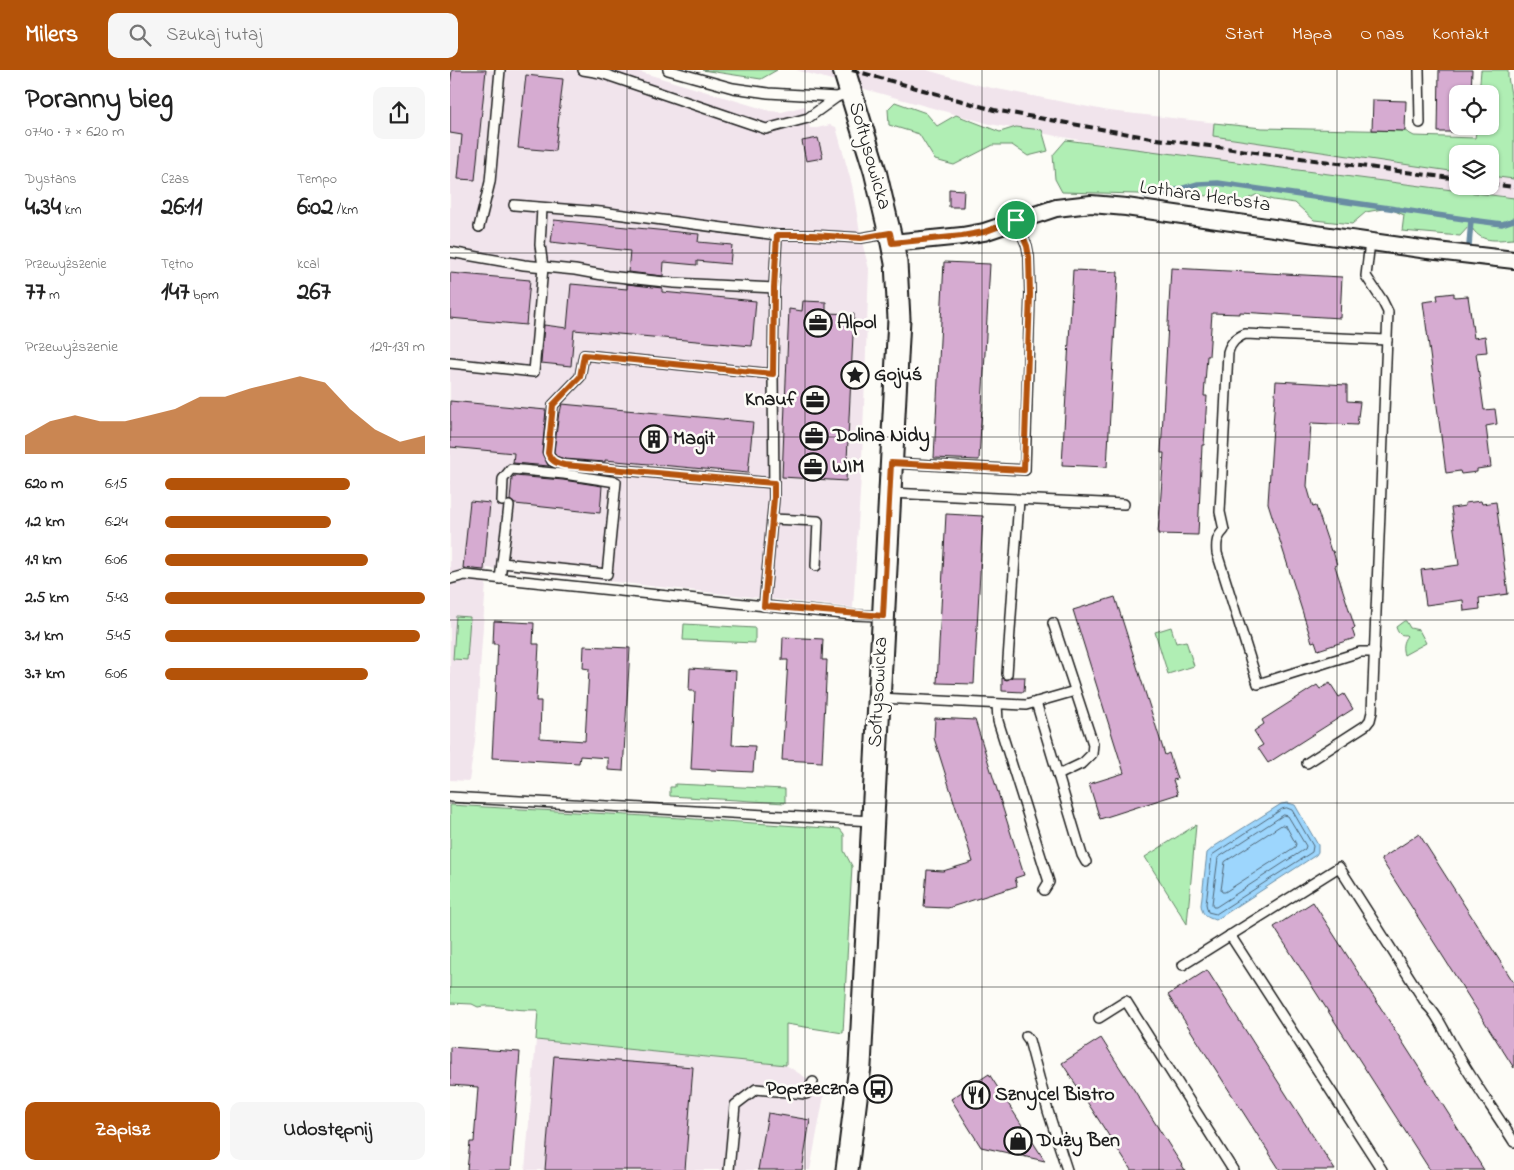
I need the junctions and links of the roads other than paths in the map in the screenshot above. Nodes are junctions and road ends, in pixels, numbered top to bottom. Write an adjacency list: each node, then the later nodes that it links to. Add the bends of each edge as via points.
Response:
1 (500, 70): 11 (lane, via 490,182)
2 (583, 70): 6 (lane, via 601,73 766,129 808,118)
3 (668, 70): 6 (lane, via 734,88 768,93)
4 (844, 70): 6 (street, Sołtysowicka)
5 (1419, 70): 7 (lane)
6 (844, 94): 13 (street, Sołtysowicka, via 875,170)
7 (1420, 123)
8 (514, 205): 9 (lane)
9 (542, 208): 12 (lane, via 601,212); 17 (lane, via 540,245)
10 (1016, 220): 13 (street, Lothara Herbsta, via 962,236); 14 (street, Lothara Herbsta, via 1056,208 1091,204); 22 (lane, via 1029,257 1024,470)
11 (480, 227)
12 (777, 235): 13 (lane); 18 (lane)
13 (891, 238): 22 (street, Sołtysowicka, via 896,263 899,319)
14 (1370, 242): 16 (street, Lothara Herbsta); 19 (lane, via 1366,276 1388,312)
15 (450, 252): 17 (lane)
16 (1514, 260)
17 (543, 267): 18 (lane, via 674,283); 20 (lane, via 534,372)
18 (774, 288): 21 (lane)
19 (1387, 340): 35 (lane); 35 (lane, via 1245,334 1230,344 1220,512 1224,530 1216,543 1258,684 1360,652)
20 (450, 363)
21 (773, 374): 23 (lane); 23 (lane, via 584,355 580,377 553,405 548,453 552,461 564,465)
22 (891, 463): 24 (street, Sołtysowicka)
23 (774, 483): 27 (lane)
24 (890, 493): 25 (lane); 33 (street, Sołtysowicka)
25 (1019, 500): 26 (lane); 36 (lane)
26 (1124, 504)
27 (772, 519): 29 (lane, via 818,521); 32 (lane)
28 (502, 563): 28 (lane, via 607,574 616,482 511,469 504,480 506,504); 31 (lane)
29 (816, 566)
30 (450, 579): 31 (lane, via 465,575)
31 (500, 579): 32 (lane)
32 (764, 606): 33 (lane)
33 (883, 616): 38 (street, Sołtysowicka)
34 (1053, 623): 37 (lane)
35 (1375, 652): 41 (lane, via 1370,720 1360,730)
36 (1007, 674)
37 (1075, 691): 39 (lane); 42 (lane, via 1093,744 1092,754 1083,763)
38 (879, 698): 40 (lane); 44 (street, Sołtysowicka)
39 (1036, 702): 40 (lane); 42 (lane)
40 (997, 704): 46 (lane, via 998,721 1049,882)
41 (1307, 763)
42 (1058, 775): 45 (lane)
43 (450, 797): 44 (lane)
44 (872, 822): 54 (street, Sołtysowicka, via 860,1066)
45 (1086, 862)
46 (1044, 890)
47 (1230, 935): 48 (lane); 52 (lane, via 1339,867); 57 (lane)
48 (1183, 965)
49 (1099, 1018): 56 (lane, via 1126,1001)
50 (1026, 1036): 55 (lane)
51 (814, 1082): 53 (lane, via 806,1094 756,1089 735,1105)
52 (1514, 1142)
53 (728, 1170)
54 (848, 1170)
55 (1067, 1170)
56 (1233, 1170)
57 (1382, 1170)

